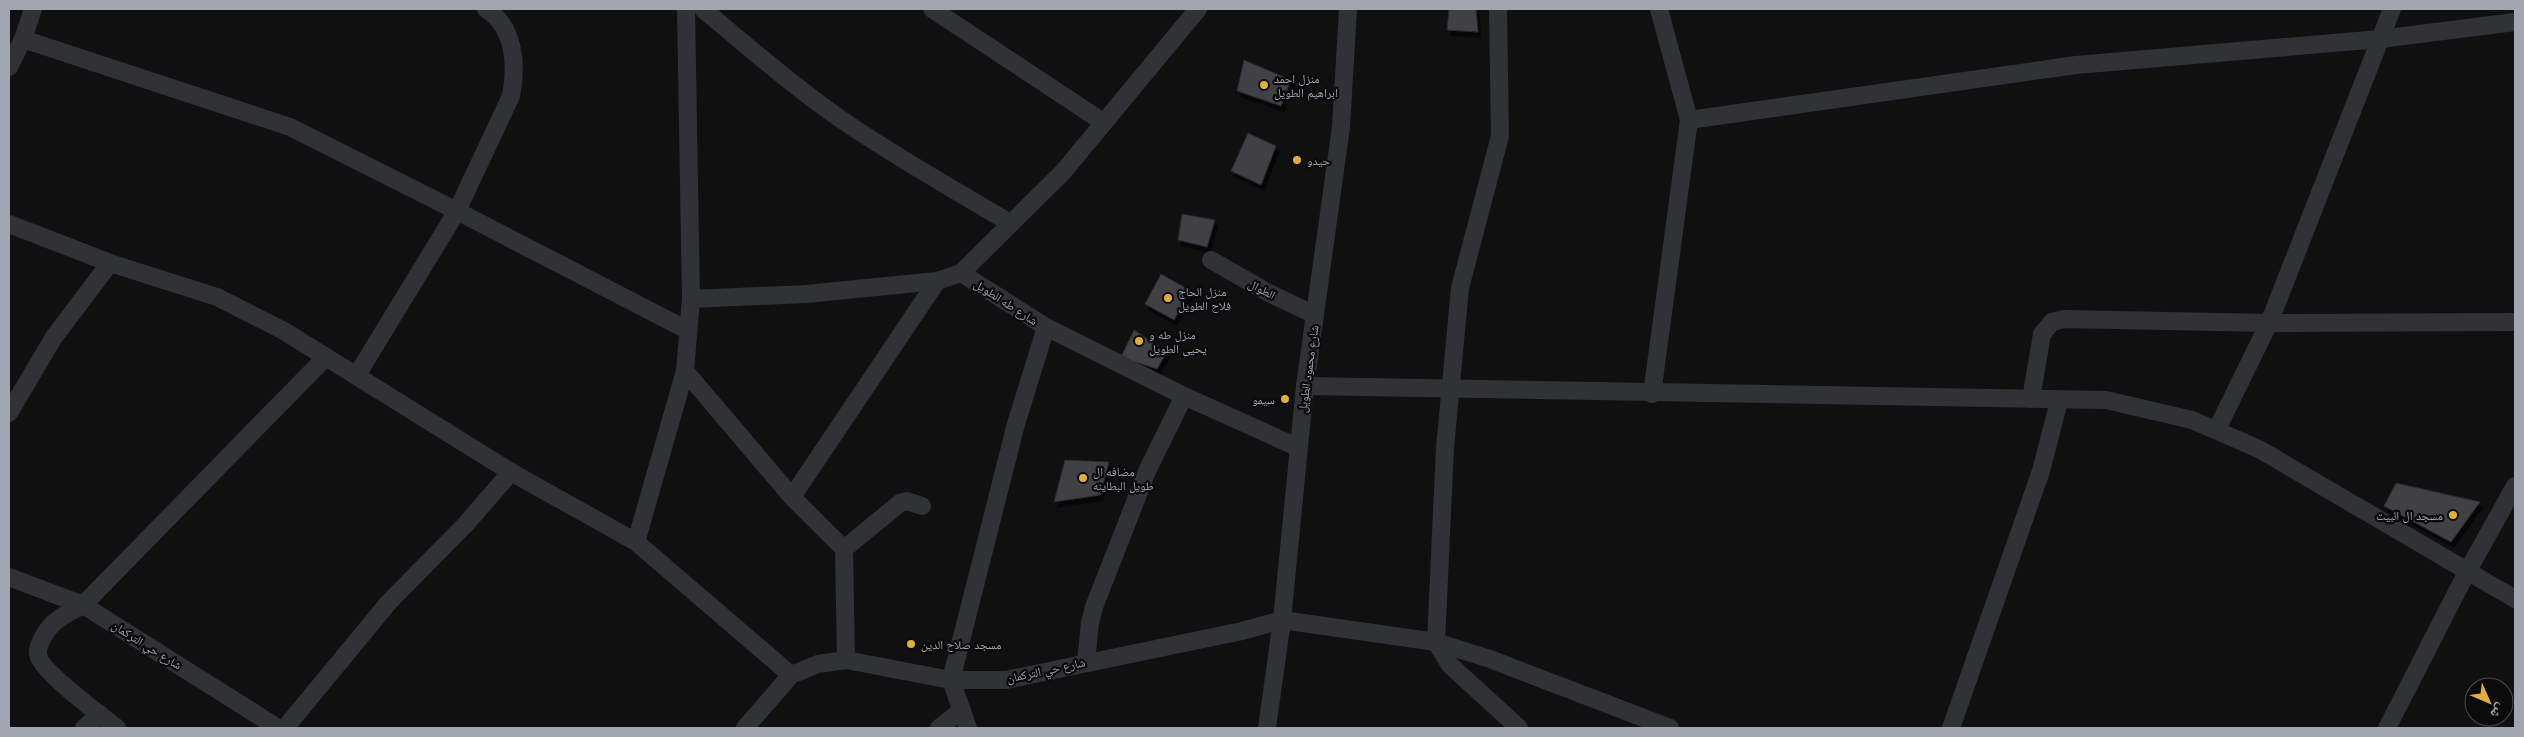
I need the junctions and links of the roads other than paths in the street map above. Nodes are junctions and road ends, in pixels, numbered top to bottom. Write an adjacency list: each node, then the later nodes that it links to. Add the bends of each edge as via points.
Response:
1 (34, 9): 12 (street)
2 (486, 9): 17 (street, via 494,14 508,34 514,79 511,96)
3 (686, 9): 24 (street)
4 (703, 9): 18 (street, via 839,117)
5 (934, 9): 16 (street)
6 (1198, 9): 16 (street)
7 (1348, 9): 25 (street, شارع محمود الطويل, via 1341,127)
8 (1498, 9): 34 (street, via 1500,136 1460,288)
9 (1659, 9): 15 (street)
10 (2392, 9): 13 (street)
11 (2515, 22): 13 (street)
12 (23, 39): 14 (street); 17 (street, via 290,127)
13 (2380, 39): 15 (street, via 2076,65); 27 (street)
14 (9, 67)
15 (1690, 120): 35 (street)
16 (1103, 122): 18 (street, via 1063,172)
17 (457, 211): 29 (street); 32 (street)
18 (1010, 223): 22 (street)
19 (9, 224): 21 (street)
20 (1211, 260): 25 (street, الطوال)
21 (110, 263): 30 (street, via 217,297 284,331); 39 (street, via 54,337)
22 (962, 273): 23 (street, شارع طه الطويل); 28 (street, شارع طه الطويل)
23 (937, 281): 24 (street, شارع طه الطويل, via 806,294); 44 (street)
24 (691, 299): 29 (street)
25 (1316, 315): 33 (street, شارع محمود الطويل)
26 (2515, 322): 27 (street)
27 (2269, 323): 37 (street, via 2081,318 2052,322 2042,334 2039,344); 40 (street)
28 (1046, 327): 36 (street, شارع طه الطويل); 57 (street, via 1016,424)
29 (687, 330): 31 (street)
30 (326, 357): 32 (street); 51 (street)
31 (685, 371): 44 (street); 46 (street)
32 (357, 375): 42 (street)
33 (1305, 386): 34 (street); 41 (street, شارع محمود الطويل)
34 (1450, 389): 35 (street); 53 (street)
35 (1652, 394): 37 (street)
36 (1184, 396): 41 (street, شارع طه الطويل); 55 (street, via 1148,469 1094,607)
37 (2031, 399): 38 (street)
38 (2059, 401): 40 (street, via 2106,400); 70 (street, via 2041,471)
39 (9, 413)
40 (2217, 429): 48 (street, via 2259,449)
41 (1298, 447): 52 (street, شارع محمود الطويل)
42 (511, 472): 46 (street); 63 (street, via 390,602)
43 (2515, 486): 48 (street)
44 (792, 497): 47 (street)
45 (922, 506): 47 (street, via 906,501 900,503)
46 (636, 542): 56 (street)
47 (844, 549): 54 (street)
48 (2467, 572): 50 (street); 71 (street)
49 (9, 576): 51 (street, شارع حي التركمان)
50 (2515, 599)
51 (83, 605): 59 (street, via 56,621 39,647 38,655 48,671); 62 (street, شارع حي التركمان)
52 (1282, 620): 53 (street); 55 (street, شارع حي التركمان); 67 (street, شارع محمود الطويل)
53 (1436, 642): 68 (street, via 1450,666); 69 (street, via 1490,659)
54 (846, 660): 56 (street, شارع حي التركمان, via 818,664); 57 (street, شارع حي التركمان)
55 (1086, 662): 57 (street, شارع حي التركمان, via 1006,680)
56 (791, 674): 64 (street, شارع حي التركمان)
57 (951, 680): 58 (street)
58 (962, 710): 65 (street); 66 (street)
59 (100, 714): 60 (street); 61 (street)
60 (84, 728)
61 (117, 728)
62 (278, 728)
63 (285, 728)
64 (745, 728)
65 (938, 728)
66 (968, 728)
67 (1267, 728)
68 (1519, 728)
69 (1670, 728)
70 (1951, 728)
71 (2387, 728)

